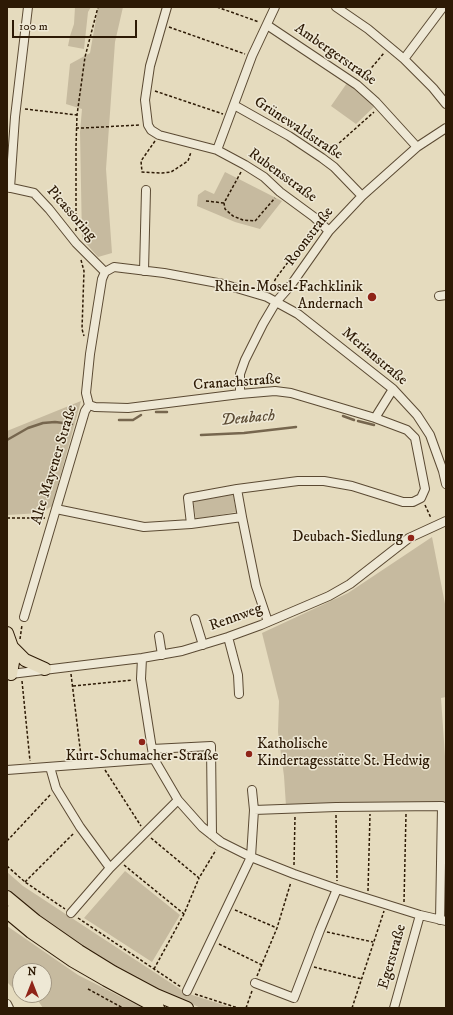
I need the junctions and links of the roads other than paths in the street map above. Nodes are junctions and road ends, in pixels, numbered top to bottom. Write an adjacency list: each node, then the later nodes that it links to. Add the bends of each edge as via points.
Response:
1 (28, 7): 10 (street, Picassoring)
2 (167, 7): 13 (street, Rubensstraße, via 150,66 145,100 148,125 159,135)
3 (275, 7): 6 (street)
4 (336, 7): 7 (street)
5 (443, 7): 7 (street)
6 (267, 25): 9 (street, via 252,56); 12 (street, Ambergerstraße, via 357,85)
7 (404, 59): 8 (street)
8 (446, 104)
9 (234, 105): 13 (street); 16 (street, Grünewaldstraße, via 322,158)
10 (13, 114): 14 (street, Picassoring)
11 (446, 128): 12 (street, Roonstraße)
12 (417, 147): 16 (street, Roonstraße)
13 (217, 150): 17 (street, Rubensstraße, via 264,177)
14 (8, 187): 19 (street, Picassoring, via 34,193 76,243)
15 (146, 190): 18 (street)
16 (362, 196): 17 (street, Roonstraße)
17 (329, 231): 20 (street, Roonstraße)
18 (144, 271): 19 (street, Merianstraße, via 114,268); 20 (street, Merianstraße, via 223,284)
19 (105, 272): 23 (street, Alte Mayener Straße, via 90,354 86,393)
20 (276, 302): 21 (street, Merianstraße, via 298,314); 22 (street, Roonstraße, via 245,360 240,374)
21 (393, 389): 24 (street); 25 (street, Merianstraße, via 417,414 430,435)
22 (240, 394): 23 (street, Cranachstraße, via 128,408 101,408); 24 (street, Cranachstraße, via 275,391 291,393)
23 (89, 404): 27 (street, Alte Mayener Straße)
24 (375, 418): 26 (street, Cranachstraße, via 407,430 415,438 425,489 421,498 413,502 403,502 352,486 324,481 298,481)
25 (446, 484)
26 (237, 489): 28 (street); 30 (street, via 188,498)
27 (56, 509): 30 (street, via 144,527); 31 (street, Alte Mayener Straße)
28 (242, 517): 30 (street); 33 (street, via 256,586)
29 (446, 521): 33 (street, Rennweg, via 410,538 345,587)
30 (191, 524)
31 (24, 617)
32 (195, 619): 38 (street)
33 (268, 622): 36 (street, Rennweg)
34 (7, 633): 37 (highway)
35 (159, 636): 39 (street)
36 (228, 637): 38 (street, Rennweg); 43 (street, via 238,675)
37 (15, 645): 41 (highway, via 13,669); 42 (highway, via 25,660)
38 (203, 645): 39 (street, Rennweg)
39 (162, 655): 40 (street, Rennweg)
40 (142, 658): 42 (street, Rennweg); 44 (street, via 141,679)
41 (9, 669): 42 (street, Rennweg)
42 (45, 669)
43 (238, 694)
44 (152, 750): 45 (street); 51 (street, via 211,746)
45 (154, 759): 46 (street); 49 (street)
46 (50, 767): 47 (street); 53 (street, via 56,788)
47 (7, 770)
48 (252, 790): 50 (street)
49 (178, 800): 51 (street); 53 (street)
50 (254, 810): 52 (street); 59 (street, via 442,806)
51 (212, 835): 52 (street)
52 (251, 857): 54 (street); 61 (street)
53 (110, 868): 57 (street)
54 (337, 889): 58 (street); 60 (street, via 294,998)
55 (7, 898): 65 (highway, via 80,951 138,985)
56 (7, 912): 64 (highway, via 73,961)
57 (71, 914)
58 (420, 915): 59 (street); 66 (street, Egerstraße)
59 (443, 920)
60 (255, 983)
61 (187, 992)
62 (7, 1004): 63 (street)
63 (9, 1008)
64 (158, 1008)
65 (187, 1008)
66 (394, 1008)

